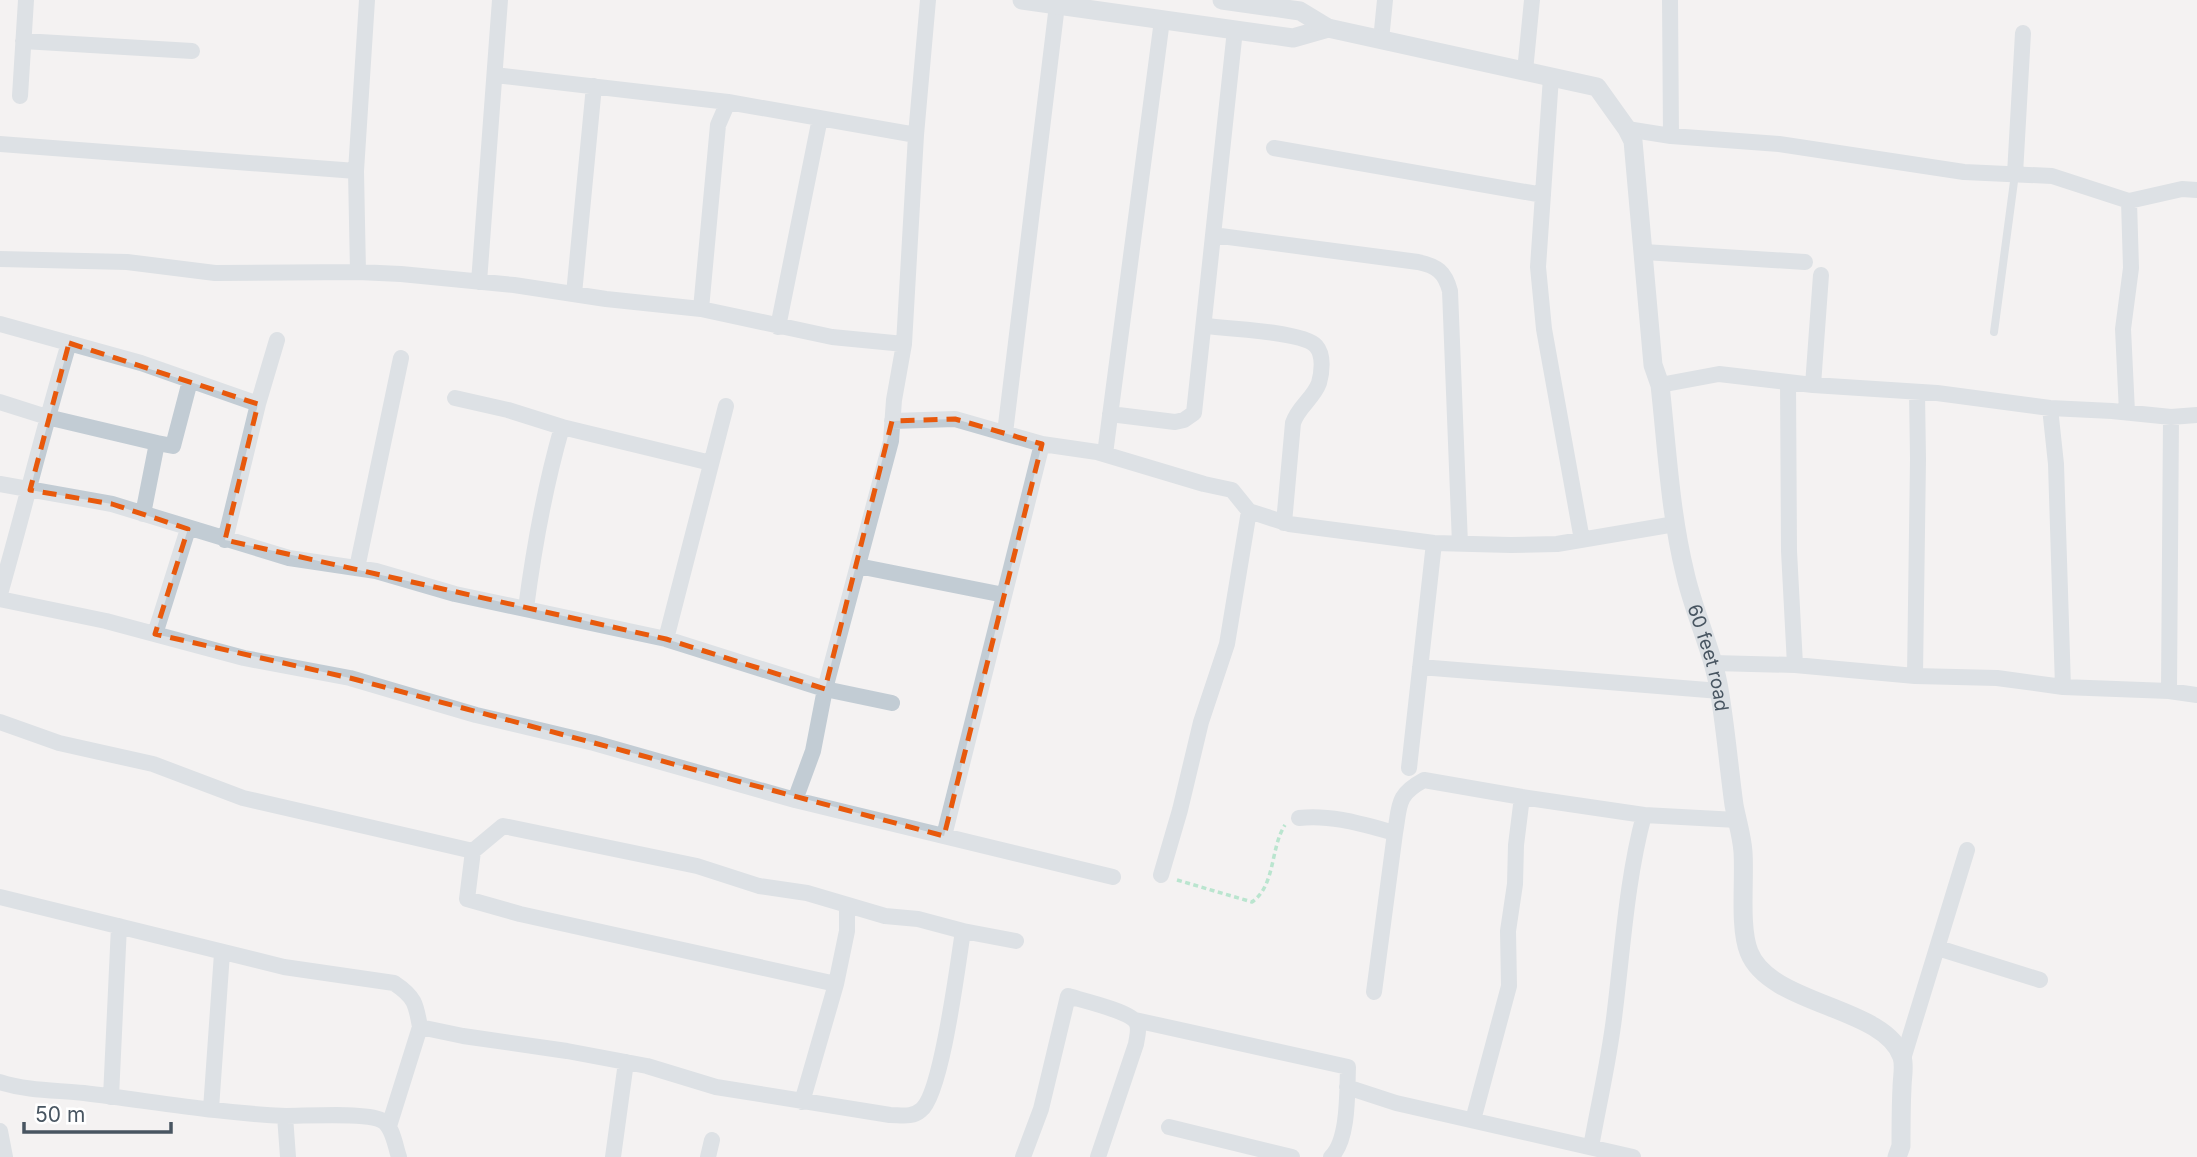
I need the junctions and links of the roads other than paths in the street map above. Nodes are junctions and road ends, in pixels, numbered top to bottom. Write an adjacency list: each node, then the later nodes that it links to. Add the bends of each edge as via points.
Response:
1 (26, 0): 16 (street)
2 (367, 0): 30 (street)
3 (500, 0): 19 (street)
4 (928, 0): 26 (street)
5 (1022, 0): 10 (street)
6 (1223, 0): 12 (street, via 1300,11)
7 (1385, 0): 15 (street)
8 (1532, 0): 18 (street)
9 (1670, 0): 27 (street)
10 (1057, 5): 11 (street); 69 (street)
11 (1162, 20): 13 (street); 63 (street)
12 (1328, 28): 13 (street, via 1293,38); 15 (street)
13 (1235, 30): 35 (street)
14 (2023, 33): 31 (street)
15 (1381, 40): 18 (street)
16 (23, 41): 17 (street); 22 (street)
17 (192, 51)
18 (1525, 71): 20 (street)
19 (495, 75): 21 (street); 41 (street)
20 (1551, 77): 25 (street, 60 feet road, via 1597,87); 33 (street)
21 (594, 86): 23 (street); 42 (street)
22 (20, 96)
23 (728, 102): 24 (street); 43 (street, via 718,125)
24 (820, 118): 26 (street); 46 (street)
25 (1627, 129): 27 (street); 36 (street, 60 feet road, via 1633,141)
26 (916, 135): 50 (street)
27 (1671, 136): 31 (street, via 1779,144 1964,172)
28 (0, 144): 30 (street)
29 (1274, 148): 33 (street)
30 (356, 171): 39 (street)
31 (2015, 174): 34 (street, via 2052,176); 47 (lane)
32 (2197, 190): 34 (street)
33 (1543, 195): 82 (street, via 1538,267 1544,330)
34 (2129, 201): 62 (street, via 2131,268 2123,329)
35 (1213, 235): 45 (street); 84 (street, via 1418,262 1446,277)
36 (1644, 252): 38 (street); 54 (street, 60 feet road, via 1653,365)
37 (0, 259): 39 (street, via 127,262 215,274)
38 (1805, 262)
39 (358, 272): 41 (street)
40 (1821, 275): 55 (street)
41 (479, 282): 42 (street)
42 (574, 294): 43 (street)
43 (701, 309): 46 (street)
44 (0, 324): 49 (street)
45 (1204, 326): 63 (street, via 1194,413 1175,422); 78 (street, via 1294,336 1309,340 1321,355 1314,394 1293,424)
46 (778, 327): 50 (street)
47 (1994, 332)
48 (277, 340): 59 (street)
49 (68, 343): 52 (street); 65 (street)
50 (904, 344): 67 (street)
51 (401, 358): 86 (street)
52 (190, 381): 59 (street); 70 (street, via 173,446)
53 (1788, 382): 54 (street, via 1719,374); 55 (street); 94 (street)
54 (1660, 385): 79 (street, 60 feet road)
55 (1812, 385): 56 (street)
56 (1917, 392): 61 (street); 96 (street)
57 (456, 398): 68 (street)
58 (0, 402): 65 (street)
59 (258, 404): 81 (street)
60 (726, 406): 73 (street)
61 (2050, 408): 62 (street); 97 (street)
62 (2127, 412): 66 (street)
63 (1110, 414): 72 (street)
64 (2197, 415): 66 (street)
65 (47, 417): 70 (street); 75 (street)
66 (2171, 417): 100 (street)
67 (892, 421): 69 (street, via 955,419); 85 (street, via 891,441)
68 (562, 427): 73 (street); 90 (street, via 533,553)
69 (1005, 433): 71 (street)
70 (157, 443): 77 (street)
71 (1042, 444): 72 (street); 88 (street)
72 (1105, 454): 76 (street, via 1232,490)
73 (711, 463): 92 (street)
74 (0, 484): 75 (street)
75 (30, 490): 77 (street); 87 (street)
76 (1249, 511): 78 (street); 114 (street, via 1227,644 1201,722)
77 (143, 514): 80 (street)
78 (1284, 523): 83 (street)
79 (1675, 524): 82 (street); 93 (street, 60 feet road, via 1685,576)
80 (188, 528): 81 (street); 91 (street)
81 (225, 540): 86 (street, via 289,558)
82 (1582, 541): 84 (street)
83 (1434, 543): 84 (street); 95 (street)
84 (1460, 544)
85 (858, 566): 88 (street); 98 (street)
86 (357, 568): 90 (street)
87 (0, 594)
88 (1004, 595): 111 (street)
89 (0, 599): 91 (street)
90 (526, 608): 92 (street)
91 (155, 634): 106 (street, via 244,658 350,677)
92 (666, 639): 98 (street)
93 (1713, 663): 94 (street); 99 (street, 60 feet road)
94 (1795, 665): 96 (street)
95 (1420, 667): 99 (street); 104 (street)
96 (1915, 676): 97 (street, via 1997,678)
97 (2063, 687): 100 (street)
98 (825, 689): 102 (street); 106 (street, via 813,751)
99 (1720, 691): 109 (street, 60 feet road)
100 (2169, 691): 101 (street)
101 (2197, 695)
102 (892, 703)
103 (0, 722): 113 (street, via 59,743 153,764 243,798)
104 (1409, 768)
105 (1522, 797): 107 (street); 110 (street, via 1424,780 1401,798); 136 (street, via 1508,931 1509,986)
106 (795, 800): 111 (street)
107 (1644, 815): 109 (street); 141 (street)
108 (1299, 818): 110 (street, via 1315,816)
109 (1737, 820): 128 (street, 60 feet road, via 1749,953 1771,979 1882,1032)
110 (1395, 833): 125 (street)
111 (944, 836): 115 (street)
112 (1967, 850): 121 (street)
113 (473, 851): 117 (street, via 503,826 697,866 758,886); 124 (street, via 467,899)
114 (1161, 875)
115 (1113, 877)
116 (0, 897): 118 (street)
117 (848, 905): 119 (street); 124 (street)
118 (119, 926): 122 (street); 132 (street)
119 (963, 931): 120 (street); 133 (street, via 940,1066 923,1109 911,1116 890,1115)
120 (1016, 941)
121 (1938, 948): 123 (street); 128 (street)
122 (222, 953): 127 (street, via 394,983 416,1004); 134 (street)
123 (2040, 979)
124 (836, 984): 133 (street)
125 (1374, 992)
126 (1135, 1020): 131 (street, via 1348,1067); 148 (street, via 1068,996 1041,1108); 149 (street, via 1136,1044)
127 (420, 1027): 129 (street); 137 (street)
128 (1903, 1059): 152 (street)
129 (626, 1062): 133 (street, via 716,1087); 146 (street)
130 (0, 1082): 132 (street, via 20,1089)
131 (1347, 1087): 136 (street); 150 (street, via 1343,1137)
132 (111, 1097): 134 (street)
133 (803, 1102)
134 (211, 1109): 135 (street)
135 (285, 1115): 137 (street, via 353,1116 381,1119); 144 (street)
136 (1473, 1120): 141 (street)
137 (389, 1126): 145 (street)
138 (1169, 1127): 142 (street)
139 (0, 1131): 143 (street)
140 (712, 1140): 147 (street)
141 (1591, 1147): 151 (street)
142 (1283, 1156)
143 (5, 1157)
144 (288, 1157)
145 (399, 1157)
146 (613, 1157)
147 (708, 1157)
148 (1023, 1157)
149 (1098, 1157)
150 (1331, 1157)
151 (1633, 1157)
152 (1897, 1157)

